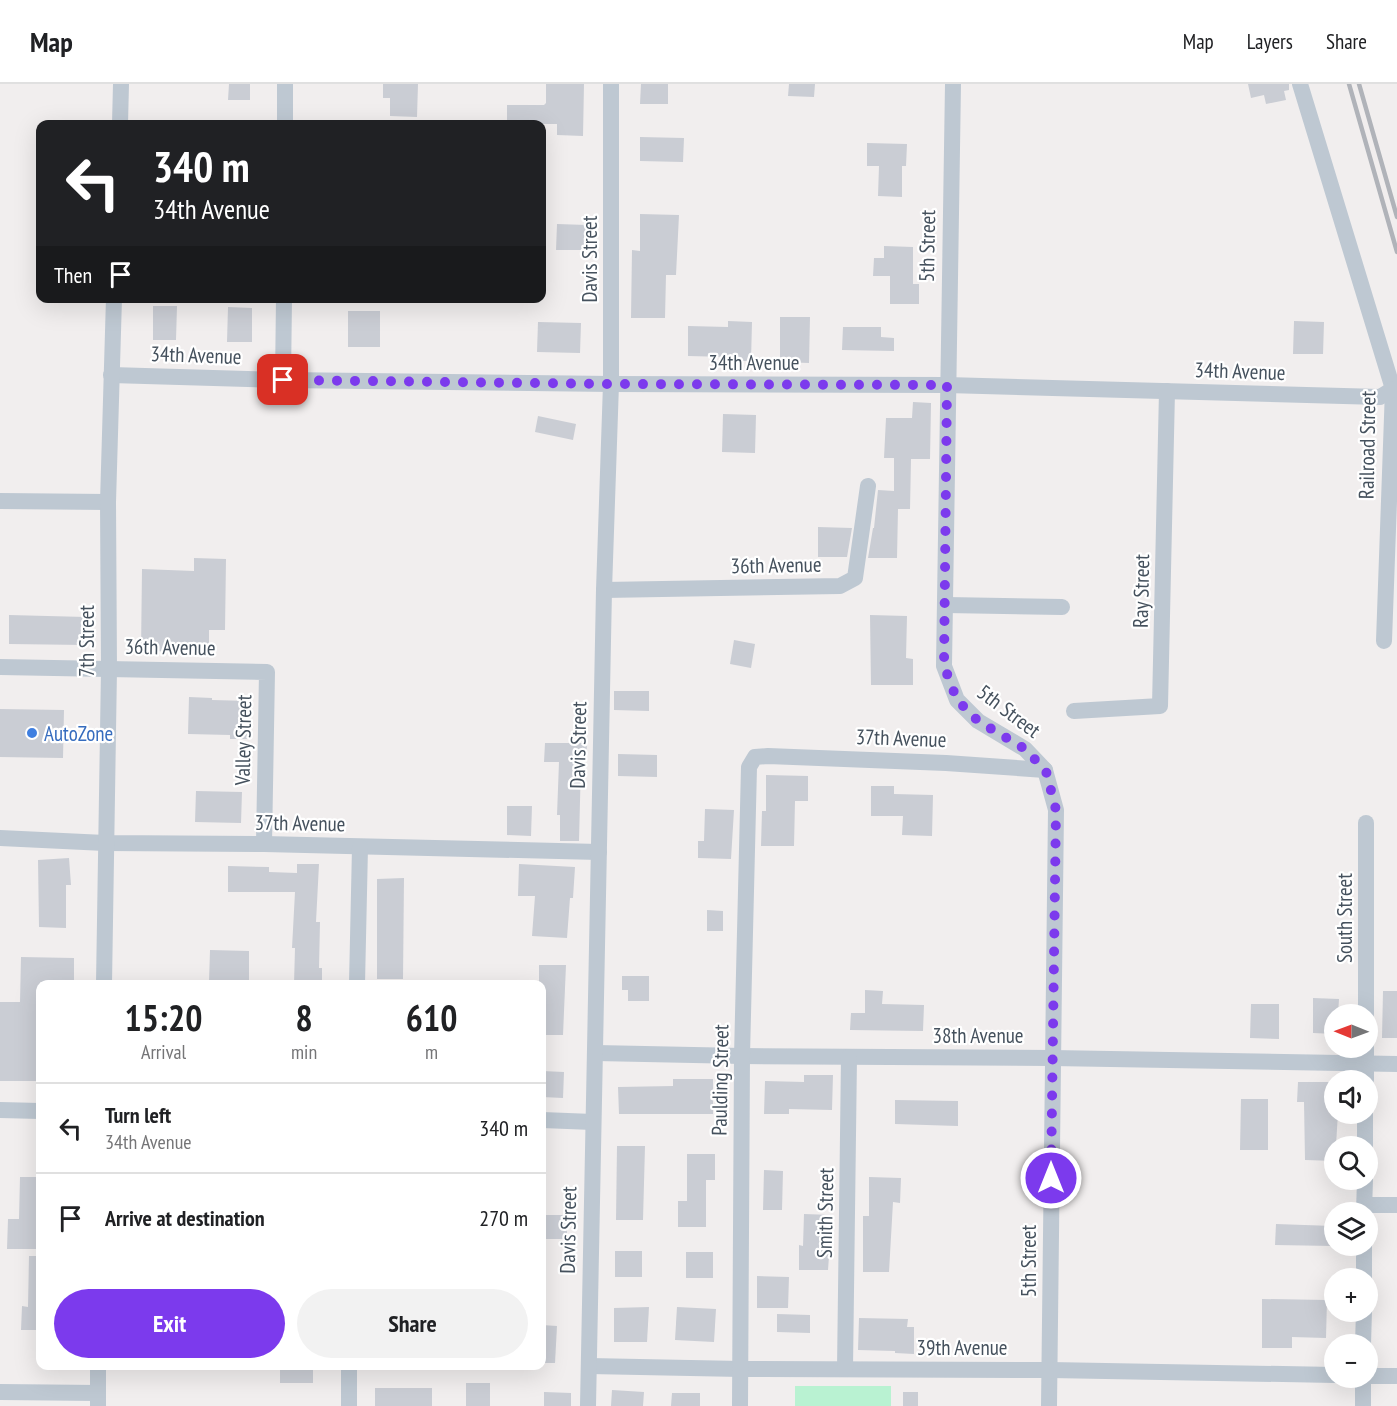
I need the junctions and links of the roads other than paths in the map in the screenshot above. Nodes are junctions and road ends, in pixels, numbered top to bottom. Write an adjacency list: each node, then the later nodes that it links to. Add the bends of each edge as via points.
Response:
1 (121, 84): 6 (street)
2 (285, 84): 7 (street)
3 (612, 84): 12 (street, Davis Street)
4 (953, 84): 13 (street, 5th Street)
5 (1300, 84): 14 (street, Railroad Street)
6 (120, 120)
7 (285, 120)
8 (114, 303): 10 (street, 7th Street)
9 (284, 303): 11 (street)
10 (111, 375): 11 (street, 34th Avenue); 18 (street, 7th Street)
11 (283, 380): 12 (street, 34th Avenue)
12 (611, 384): 13 (street, 34th Avenue); 19 (street, Davis Street)
13 (947, 385): 15 (street, 34th Avenue); 20 (street, 5th Street)
14 (1393, 388): 15 (street, 34th Avenue, via 1380,397); 22 (street, Railroad Street)
15 (1167, 391): 26 (street, Ray Street, via 1160,706)
16 (868, 486): 19 (street, 36th Avenue, via 855,578 840,586)
17 (0, 501): 18 (street)
18 (108, 502): 24 (street, 7th Street)
19 (604, 590): 34 (street, Davis Street)
20 (946, 605): 21 (street); 28 (street, 5th Street, via 944,666 957,700 978,721 1025,749)
21 (1062, 607)
22 (1384, 641)
23 (0, 667): 24 (street, 36th Avenue)
24 (109, 669): 25 (street, 36th Avenue); 31 (street, 7th Street)
25 (267, 672): 32 (street, Valley Street)
26 (1074, 711)
27 (755, 757): 28 (street, 37th Avenue, via 946,762); 39 (street, Paulding Street, via 749,767)
28 (1046, 771): 41 (street, 5th Street, via 1056,810)
29 (1366, 823): 37 (street, South Street)
30 (0, 838): 31 (street, 37th Avenue)
31 (105, 843): 32 (street, 37th Avenue); 35 (street, 7th Street)
32 (264, 844): 33 (street, 37th Avenue)
33 (360, 847): 34 (street, 37th Avenue); 36 (street)
34 (598, 852): 38 (street, Davis Street)
35 (104, 980)
36 (357, 980)
37 (1366, 1004)
38 (596, 1053): 39 (street, 38th Avenue); 47 (street, Davis Street)
39 (742, 1056): 40 (street, 38th Avenue); 51 (street, Paulding Street)
40 (849, 1057): 41 (street, 38th Avenue); 52 (street, Smith Street)
41 (1052, 1058): 42 (street, 38th Avenue); 55 (street, 5th Street)
42 (1366, 1064): 43 (street, 38th Avenue)
43 (1397, 1064)
44 (0, 1110): 45 (street)
45 (36, 1111)
46 (546, 1120): 47 (street)
47 (593, 1122): 50 (street, Davis Street)
48 (1397, 1205): 49 (street)
49 (1378, 1207)
50 (588, 1366): 51 (street, 39th Avenue); 63 (street, Davis Street)
51 (741, 1369): 52 (street, 39th Avenue); 64 (street, Paulding Street)
52 (845, 1369): 55 (street, 39th Avenue)
53 (98, 1370): 61 (street)
54 (350, 1370): 62 (street)
55 (1050, 1370): 56 (street, 39th Avenue); 65 (street, 5th Street)
56 (1324, 1375)
57 (1378, 1376): 58 (street)
58 (1397, 1376)
59 (1363, 1388): 66 (street)
60 (0, 1392): 61 (street)
61 (98, 1400)
62 (349, 1406)
63 (588, 1406)
64 (740, 1406)
65 (1049, 1406)
66 (1363, 1406)

